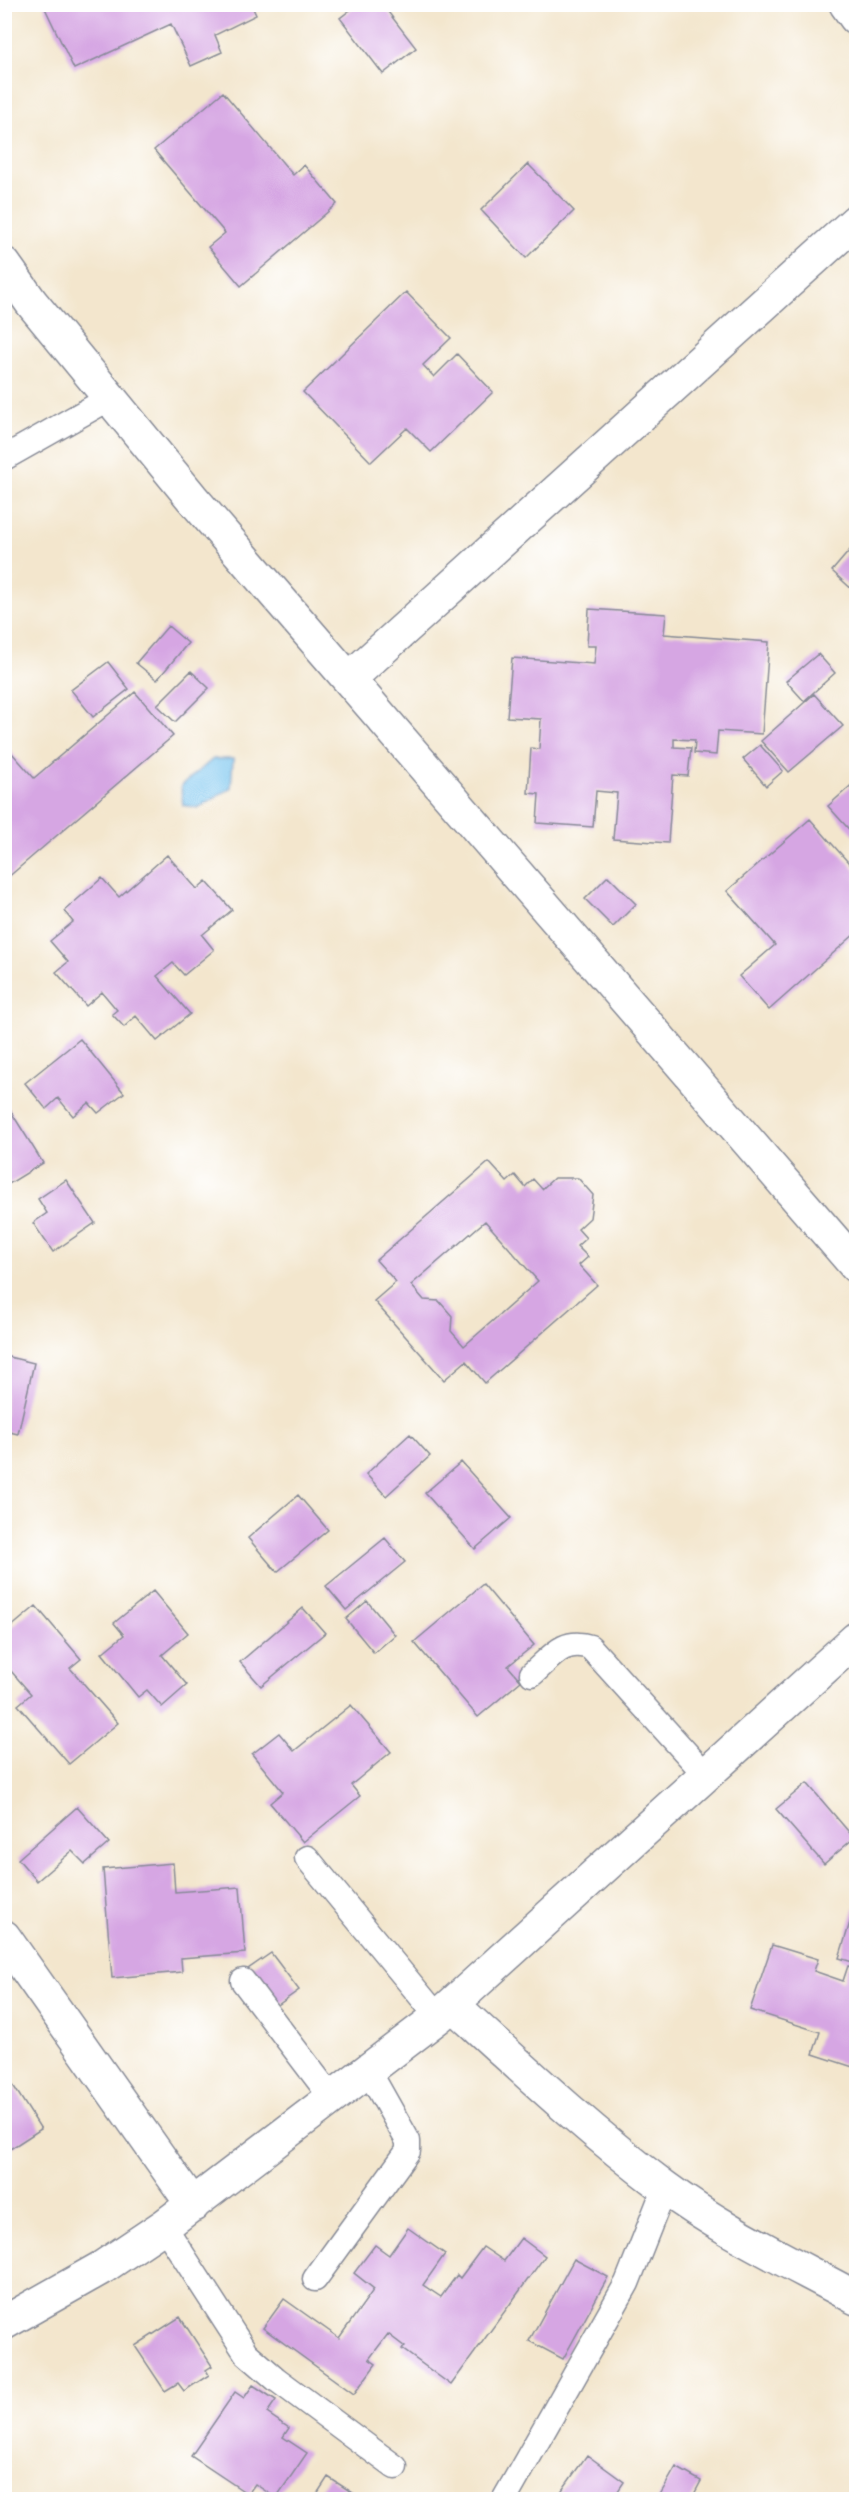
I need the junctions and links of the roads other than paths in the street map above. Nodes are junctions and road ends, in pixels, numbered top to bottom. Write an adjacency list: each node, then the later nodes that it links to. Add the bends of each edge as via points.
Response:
1 (846, 4): 2 (street)
2 (856, 18)
3 (856, 221): 7 (street)
4 (4, 264): 5 (street)
5 (110, 398): 6 (lane); 7 (street)
6 (4, 459)
7 (349, 679): 8 (street)
8 (856, 1266)
9 (856, 1639): 11 (street)
10 (532, 1674): 11 (lane, via 564,1646 577,1643 590,1647)
11 (706, 1775): 15 (street)
12 (307, 1858): 15 (lane)
13 (10, 1957): 19 (street)
14 (243, 1981): 17 (lane)
15 (446, 2011): 16 (street); 18 (street)
16 (368, 2070): 17 (street); 21 (lane, via 408,2141 408,2151)
17 (332, 2098): 19 (street)
18 (664, 2187): 22 (street, via 724,2227); 25 (lane, via 627,2283)
19 (193, 2205): 20 (street)
20 (164, 2226): 23 (street, via 103,2267); 24 (lane, via 246,2353)
21 (315, 2279)
22 (856, 2298)
23 (4, 2323)
24 (395, 2467)
25 (504, 2499)

